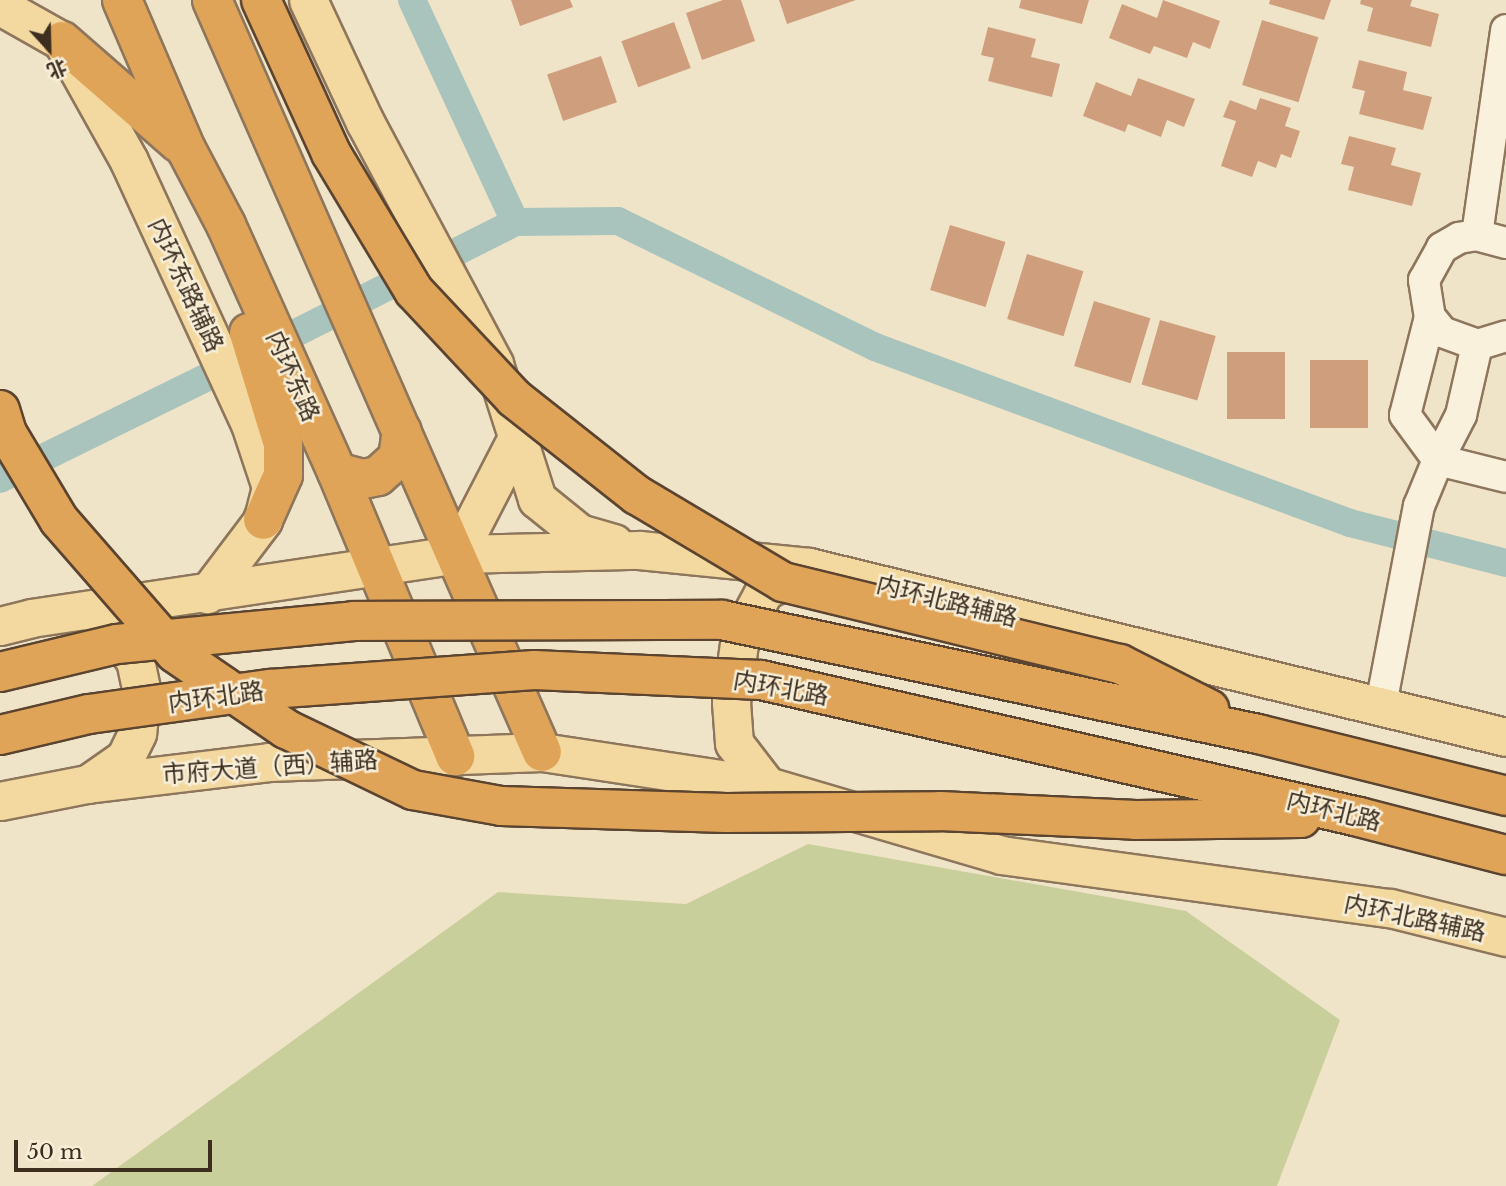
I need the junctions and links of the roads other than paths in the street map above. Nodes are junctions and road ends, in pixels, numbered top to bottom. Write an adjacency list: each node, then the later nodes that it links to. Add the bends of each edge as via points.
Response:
1 (122, 0): 8 (highway, 内环东路)
2 (212, 0): 15 (highway)
3 (261, 0): 29 (highway, bridge, via 331,153 414,291 514,398 637,495 783,582 1120,664)
4 (308, 0): 16 (main road, via 365,121 494,364)
5 (0, 6): 7 (main road)
6 (1506, 36): 9 (street)
7 (62, 41): 8 (highway); 20 (main road, 内环东路辅路, via 129,161 250,424 271,487)
8 (186, 149): 18 (highway, 内环东路, via 226,225); 20 (highway, via 283,444 283,475)
9 (1477, 235): 10 (street); 11 (street, via 1442,248 1430,263 1424,280)
10 (1506, 243)
11 (1430, 317): 13 (street, via 1458,341); 17 (street, via 1405,415)
12 (1506, 336): 13 (street)
13 (1477, 345): 17 (street, via 1461,415)
14 (0, 410): 38 (highway, bridge, via 7,433 59,520 175,653 286,729 413,790 500,806 712,813 940,811 1136,820)
15 (402, 431): 18 (highway, via 398,458 378,476 363,479); 22 (highway)
16 (519, 434): 21 (main road, via 537,499 579,533); 22 (main road)
17 (1438, 460): 19 (street); 28 (street, via 1419,506)
18 (337, 472): 23 (highway, 内环东路)
19 (1506, 477)
20 (263, 520): 25 (main road, 内环东路辅路)
21 (639, 550): 22 (main road, 内环北路辅路); 24 (main road, 内环北路辅路)
22 (457, 554): 23 (main road, 内环北路辅路); 32 (highway)
23 (378, 567): 25 (main road); 33 (highway, 内环东路)
24 (809, 567): 28 (main road, 内环北路辅路); 35 (main road, via 764,591 740,636 731,702 734,743)
25 (207, 594): 26 (main road)
26 (15, 622): 34 (main road, via 88,621 116,634 135,660 142,693 137,733 125,758)
27 (0, 672): 29 (highway, bridge, via 117,644 354,621 722,620)
28 (1380, 710): 31 (main road, 内环北路辅路)
29 (1258, 734): 36 (highway, bridge)
30 (0, 735): 38 (highway, 内环北路, bridge, via 89,714 270,689 534,670 761,680)
31 (1506, 737)
32 (542, 752): 33 (main road, 市府大道（西）辅路); 35 (main road, 内环北路辅路)
33 (455, 756): 34 (main road, 市府大道（西）辅路, via 269,762)
34 (88, 784): 37 (main road, 市府大道（西）辅路)
35 (767, 786): 40 (main road, 内环北路辅路, via 1001,855 1391,908)
36 (1506, 796)
37 (0, 801)
38 (1359, 817): 39 (highway, 内环北路, bridge)
39 (1506, 855)
40 (1506, 937)

